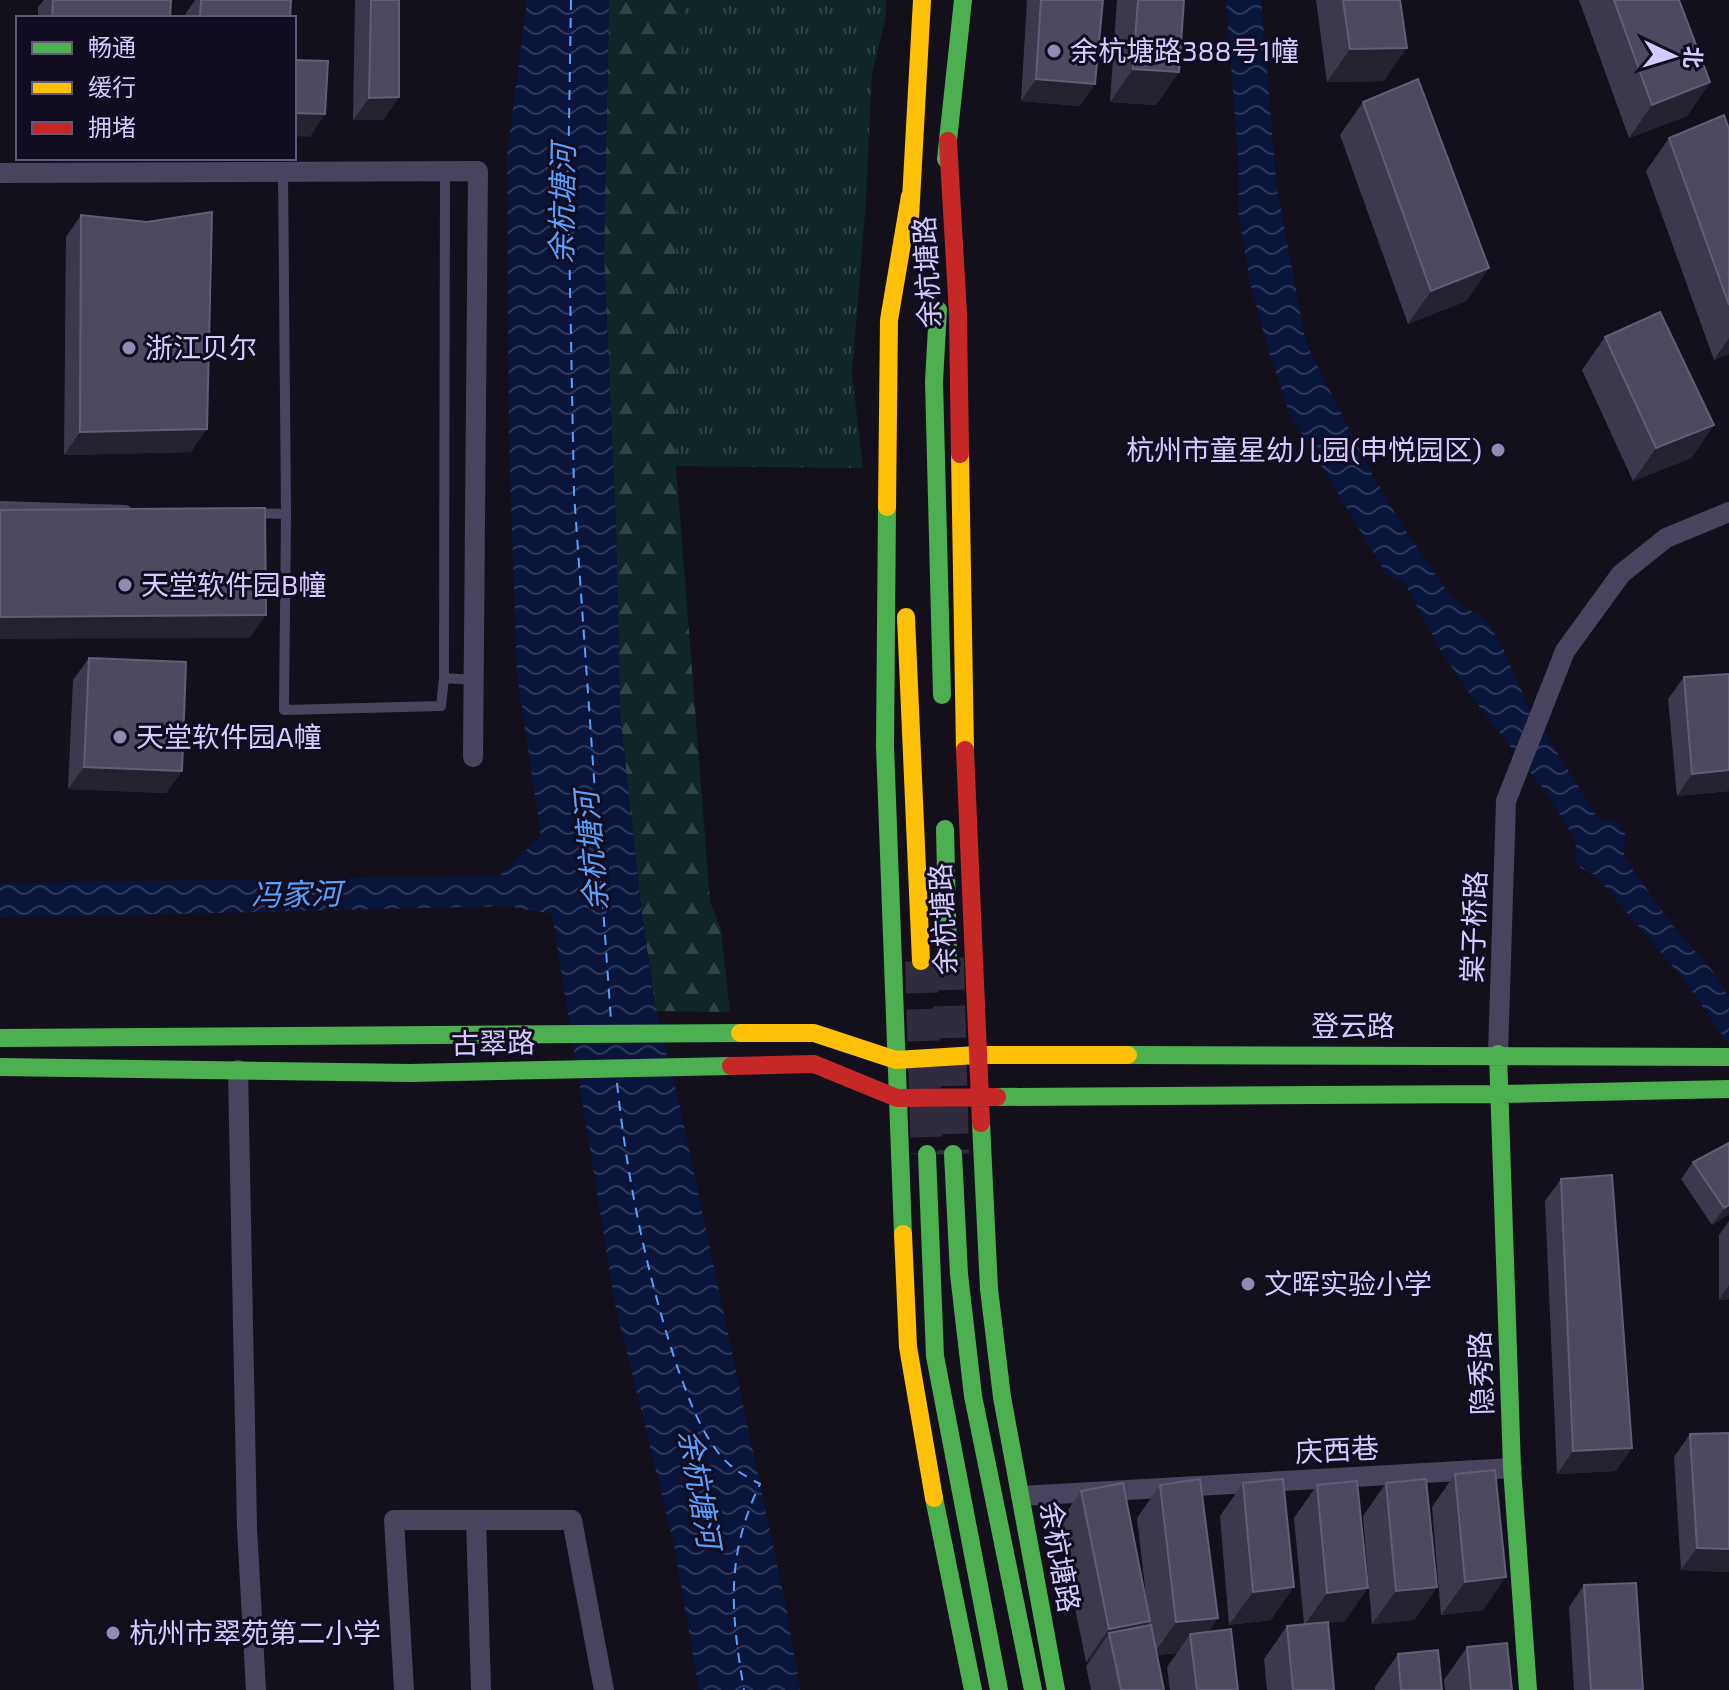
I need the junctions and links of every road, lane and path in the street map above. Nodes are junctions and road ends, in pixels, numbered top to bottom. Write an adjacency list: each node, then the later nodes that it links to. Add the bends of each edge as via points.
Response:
1 (922, 0): 7 (main road, 余杭塘路)
2 (963, 0): 3 (main road, 余杭塘路)
3 (948, 141): 17 (main road, 余杭塘路, via 934,381); 24 (main road, 余杭塘路, via 958,314 966,821)
4 (445, 171): 5 (street); 15 (lane); 16 (street, via 478,171)
5 (283, 172): 6 (street); 14 (lane)
6 (0, 173)
7 (910, 196): 8 (main road, 余杭塘路); 26 (main road, 余杭塘路, via 888,352 885,746)
8 (908, 323)
9 (906, 450): 21 (main road, 余杭塘路, via 904,576)
10 (0, 506): 11 (lane)
11 (143, 510)
12 (1729, 512): 23 (street, 棠子桥路, via 1666,538 1621,574 1565,651 1506,801)
13 (238, 513): 14 (lane)
14 (286, 514): 15 (lane, via 284,710 441,706)
15 (444, 678): 16 (lane)
16 (473, 680): 18 (street)
17 (942, 708)
18 (473, 757)
19 (945, 818): 20 (main road, 余杭塘路)
20 (948, 958)
21 (921, 961)
22 (0, 1038): 26 (main road, 古翠路, via 814,1033)
23 (1498, 1054): 24 (main road, 登云路); 25 (main road, 登云路); 30 (main road, 隐秀路)
24 (977, 1055): 26 (main road, 古翠路); 31 (main road, 余杭塘路)
25 (1729, 1057)
26 (896, 1060): 32 (main road, 余杭塘路)
27 (0, 1067): 28 (main road, 古翠路)
28 (238, 1070): 32 (main road, 古翠路, via 410,1073 814,1064); 38 (street, via 245,1480)
29 (1729, 1089): 30 (main road)
30 (1498, 1094): 31 (main road); 35 (main road, 隐秀路)
31 (980, 1096): 32 (main road, 古翠路); 36 (main road, 余杭塘路, via 989,1289)
32 (897, 1098): 42 (main road, 余杭塘路, via 908,1347)
33 (927, 1154): 43 (main road, via 935,1356)
34 (953, 1154): 44 (main road, 余杭塘路, via 973,1396)
35 (1512, 1468): 36 (street, 庆西巷); 46 (main road, 隐秀路)
36 (1021, 1496): 45 (main road, 余杭塘路)
37 (476, 1520): 39 (street, via 394,1520); 40 (street); 41 (street, via 572,1520)
38 (256, 1690)
39 (404, 1690)
40 (481, 1690)
41 (604, 1690)
42 (973, 1690)
43 (999, 1690)
44 (1033, 1690)
45 (1056, 1690)
46 (1528, 1690)

